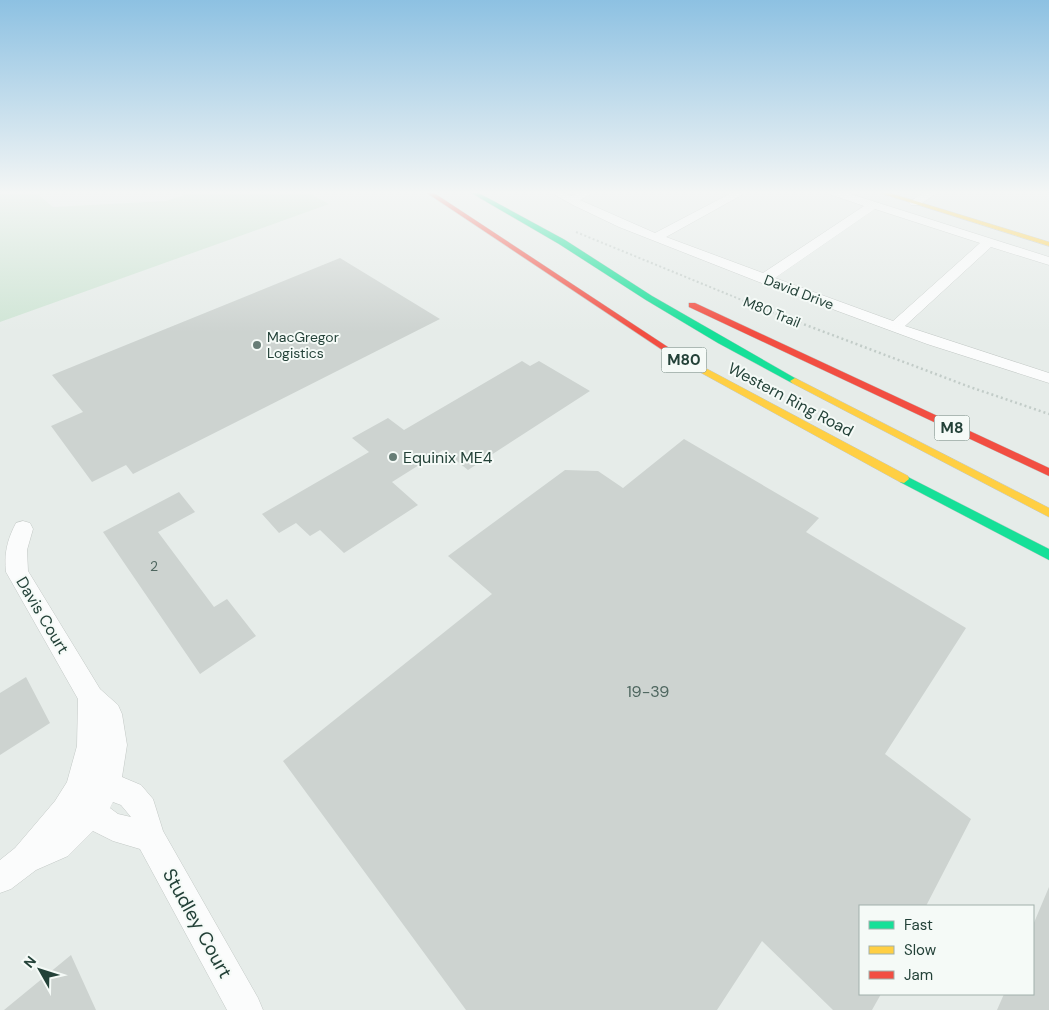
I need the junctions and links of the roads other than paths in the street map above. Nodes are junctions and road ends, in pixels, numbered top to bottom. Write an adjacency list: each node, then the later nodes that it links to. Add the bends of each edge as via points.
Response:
1 (498, 238): 19 (main road, Western Ring Road / M80, via 667,351)
2 (555, 238): 7 (main road, Western Ring Road / M80)
3 (659, 238): 11 (street, David Drive)
4 (824, 238): 11 (street)
5 (977, 238): 8 (street)
6 (1030, 238): 9 (main road)
7 (562, 242): 12 (main road); 20 (main road, Western Ring Road / M80, via 721,341)
8 (989, 242): 10 (street); 14 (street)
9 (1049, 244)
10 (1049, 261)
11 (764, 279): 14 (street, David Drive)
12 (651, 285)
13 (685, 302): 16 (main road)
14 (895, 327): 15 (street, David Drive)
15 (1049, 378)
16 (856, 383): 17 (main road, via 904,396); 18 (main road, M8)
17 (968, 421)
18 (1049, 472)
19 (954, 506): 22 (main road, Western Ring Road / M80); 23 (main road)
20 (1049, 513)
21 (24, 529): 24 (street, Davis Court, via 14,555 18,572 91,697 109,714 113,730 112,759)
22 (1049, 555)
23 (1025, 556)
24 (94, 797): 25 (street, via 102,822 116,829); 25 (street, Studley Court, via 124,790 135,797 143,810); 26 (street, via 58,846 26,859)
25 (149, 836): 27 (street, Studley Court)
26 (0, 878)
27 (246, 1010)

